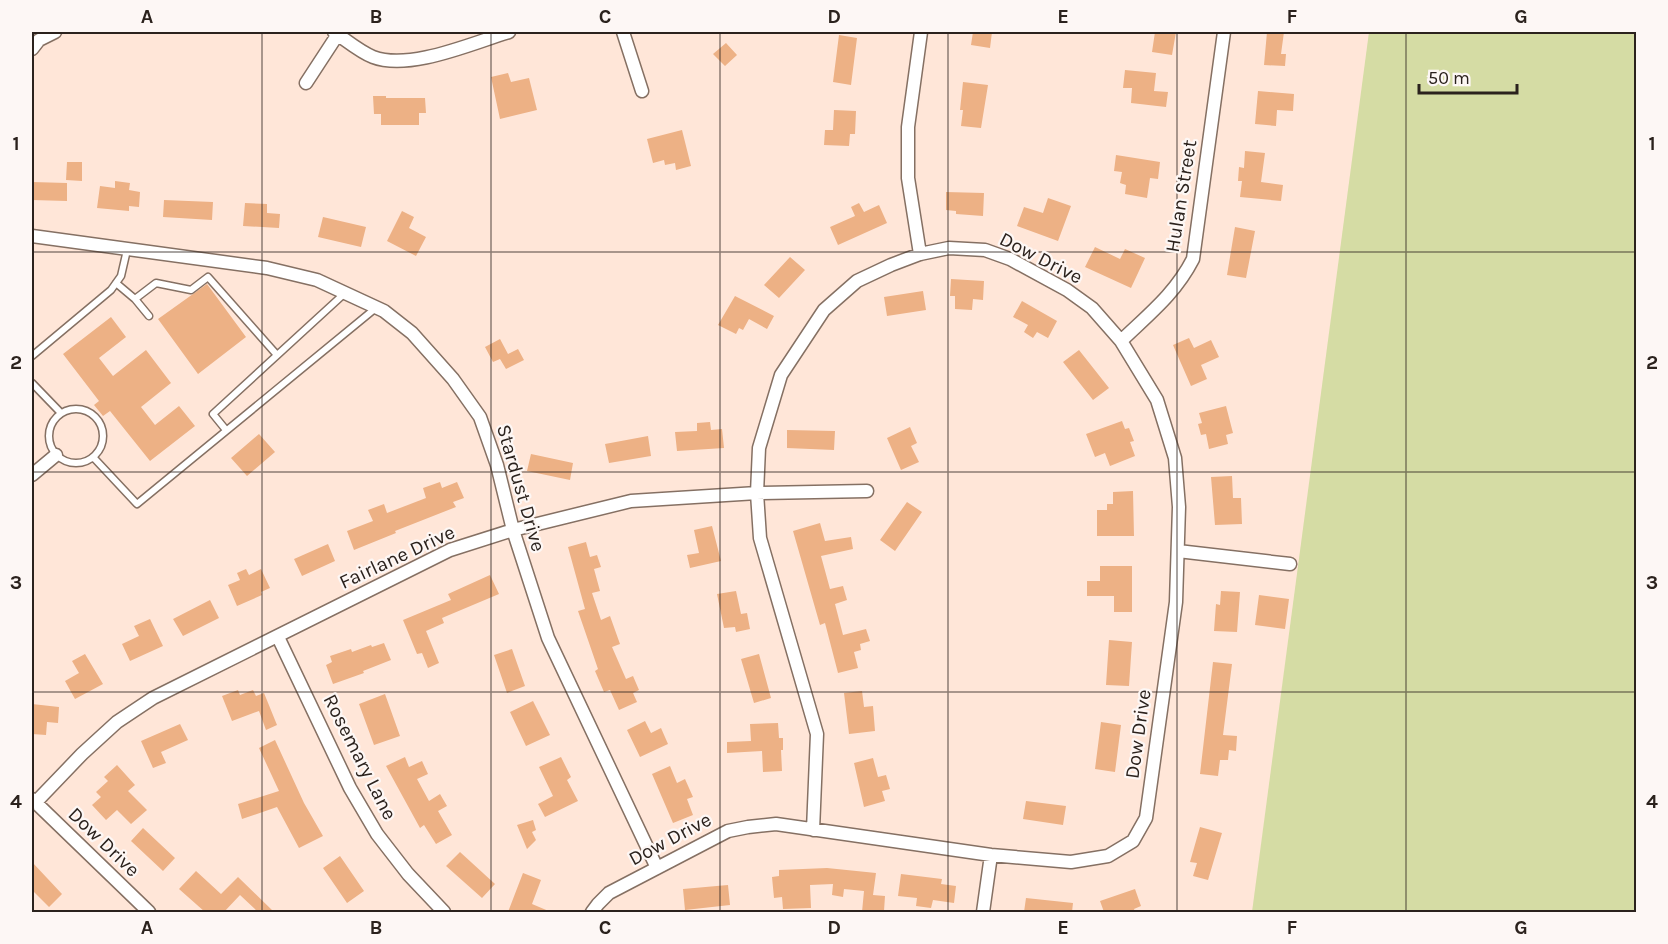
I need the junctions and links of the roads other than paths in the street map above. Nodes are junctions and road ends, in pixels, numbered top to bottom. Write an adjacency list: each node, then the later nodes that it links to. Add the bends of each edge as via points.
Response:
1 (55, 32): 7 (street)
2 (509, 32): 6 (street, via 409,61 373,57)
3 (623, 32): 9 (street)
4 (921, 32): 12 (street, via 908,128 908,178)
5 (1224, 32): 18 (street, Hulan Street, via 1193,259 1169,294)
6 (336, 33): 8 (street)
7 (34, 42)
8 (306, 83)
9 (642, 92)
10 (32, 236): 11 (street, Stardust Drive)
11 (127, 249): 13 (lane); 14 (street, Stardust Drive, via 267,268 317,280)
12 (920, 254): 18 (street, Dow Drive, via 949,248 985,250 1010,259 1092,308); 28 (street, Dow Drive, via 858,281 824,310 781,375 759,448)
13 (116, 284): 15 (lane); 20 (lane)
14 (345, 292): 16 (street, Stardust Drive); 19 (lane)
15 (135, 299): 17 (lane); 19 (lane, via 156,283 191,290 208,277)
16 (377, 307): 23 (lane); 29 (street, Stardust Drive, via 412,333 480,417)
17 (149, 316)
18 (1121, 340): 30 (street, Dow Drive, via 1157,400 1174,458)
19 (277, 355): 23 (lane, via 213,414)
20 (32, 356)
21 (32, 383): 22 (lane)
22 (61, 413): 24 (lane, via 48,433); 25 (lane, via 78,408 95,416 103,441)
23 (226, 430): 25 (lane, via 137,504)
24 (56, 455): 25 (lane, via 78,463); 26 (street)
25 (93, 457)
26 (32, 475)
27 (867, 491): 28 (street, Fairlane Drive)
28 (756, 493): 29 (street, Fairlane Drive, via 631,501); 34 (street, Dow Drive, via 760,538 817,734)
29 (513, 530): 32 (street, Fairlane Drive, via 450,550); 36 (street, Stardust Drive, via 548,638)
30 (1178, 551): 31 (street); 35 (street, Dow Drive, via 1176,602 1151,789 1146,818 1133,841 1108,856 1071,862)
31 (1290, 564)
32 (278, 637): 33 (street, Fairlane Drive, via 153,698 117,722); 38 (street, Rosemary Lane, via 366,816 408,874)
33 (33, 801): 37 (street, Dow Drive)
34 (813, 830): 35 (street, Dow Drive); 36 (street, Dow Drive, via 776,824 728,831)
35 (991, 855): 40 (street)
36 (657, 868): 39 (street, Dow Drive, via 609,893)
37 (149, 912)
38 (444, 912)
39 (592, 912)
40 (983, 912)

